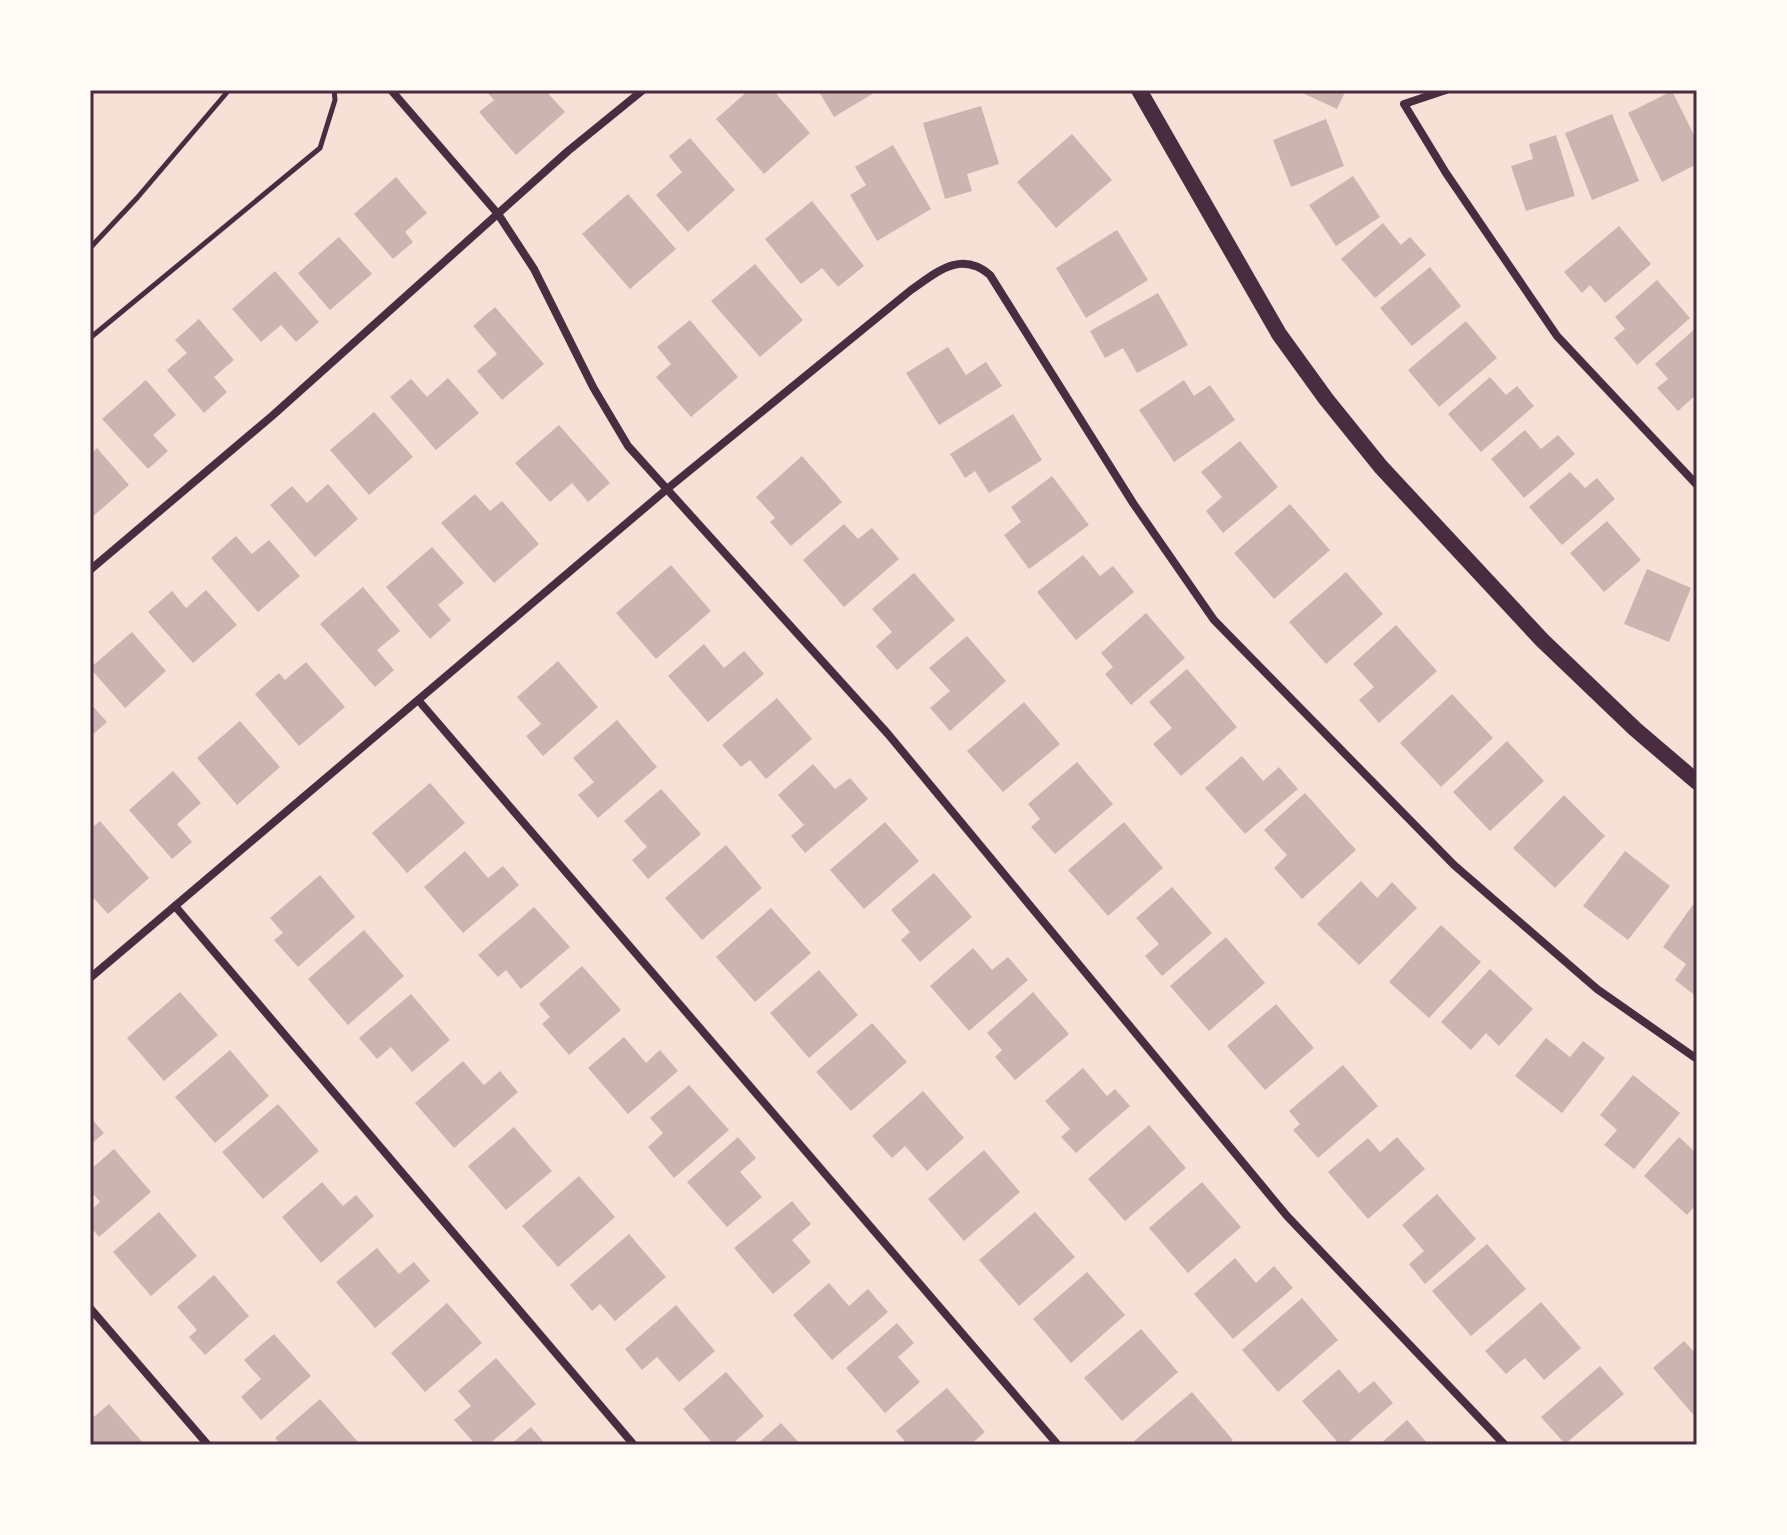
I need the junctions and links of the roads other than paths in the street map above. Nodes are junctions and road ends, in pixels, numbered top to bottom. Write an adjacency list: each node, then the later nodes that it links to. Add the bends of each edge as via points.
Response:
1 (391, 90): 5 (street)
2 (643, 90): 5 (street)
3 (1139, 90): 10 (main road, via 1279,334 1326,399 1381,467 1542,640)
4 (1446, 90): 6 (street, via 1404,104 1446,173 1557,336)
5 (498, 214): 7 (street, via 534,269 628,446); 8 (street)
6 (1697, 485)
7 (667, 489): 9 (street); 13 (street, via 940,269 979,266 990,275 1133,503 1214,620 1454,865 1597,989); 18 (street, via 888,734 1287,1216)
8 (90, 570)
9 (419, 701): 11 (street); 17 (street)
10 (1697, 782)
11 (175, 906): 12 (street); 16 (street)
12 (90, 978)
13 (1697, 1059)
14 (90, 1308): 15 (street)
15 (208, 1445)
16 (634, 1445)
17 (1058, 1445)
18 (1505, 1445)

